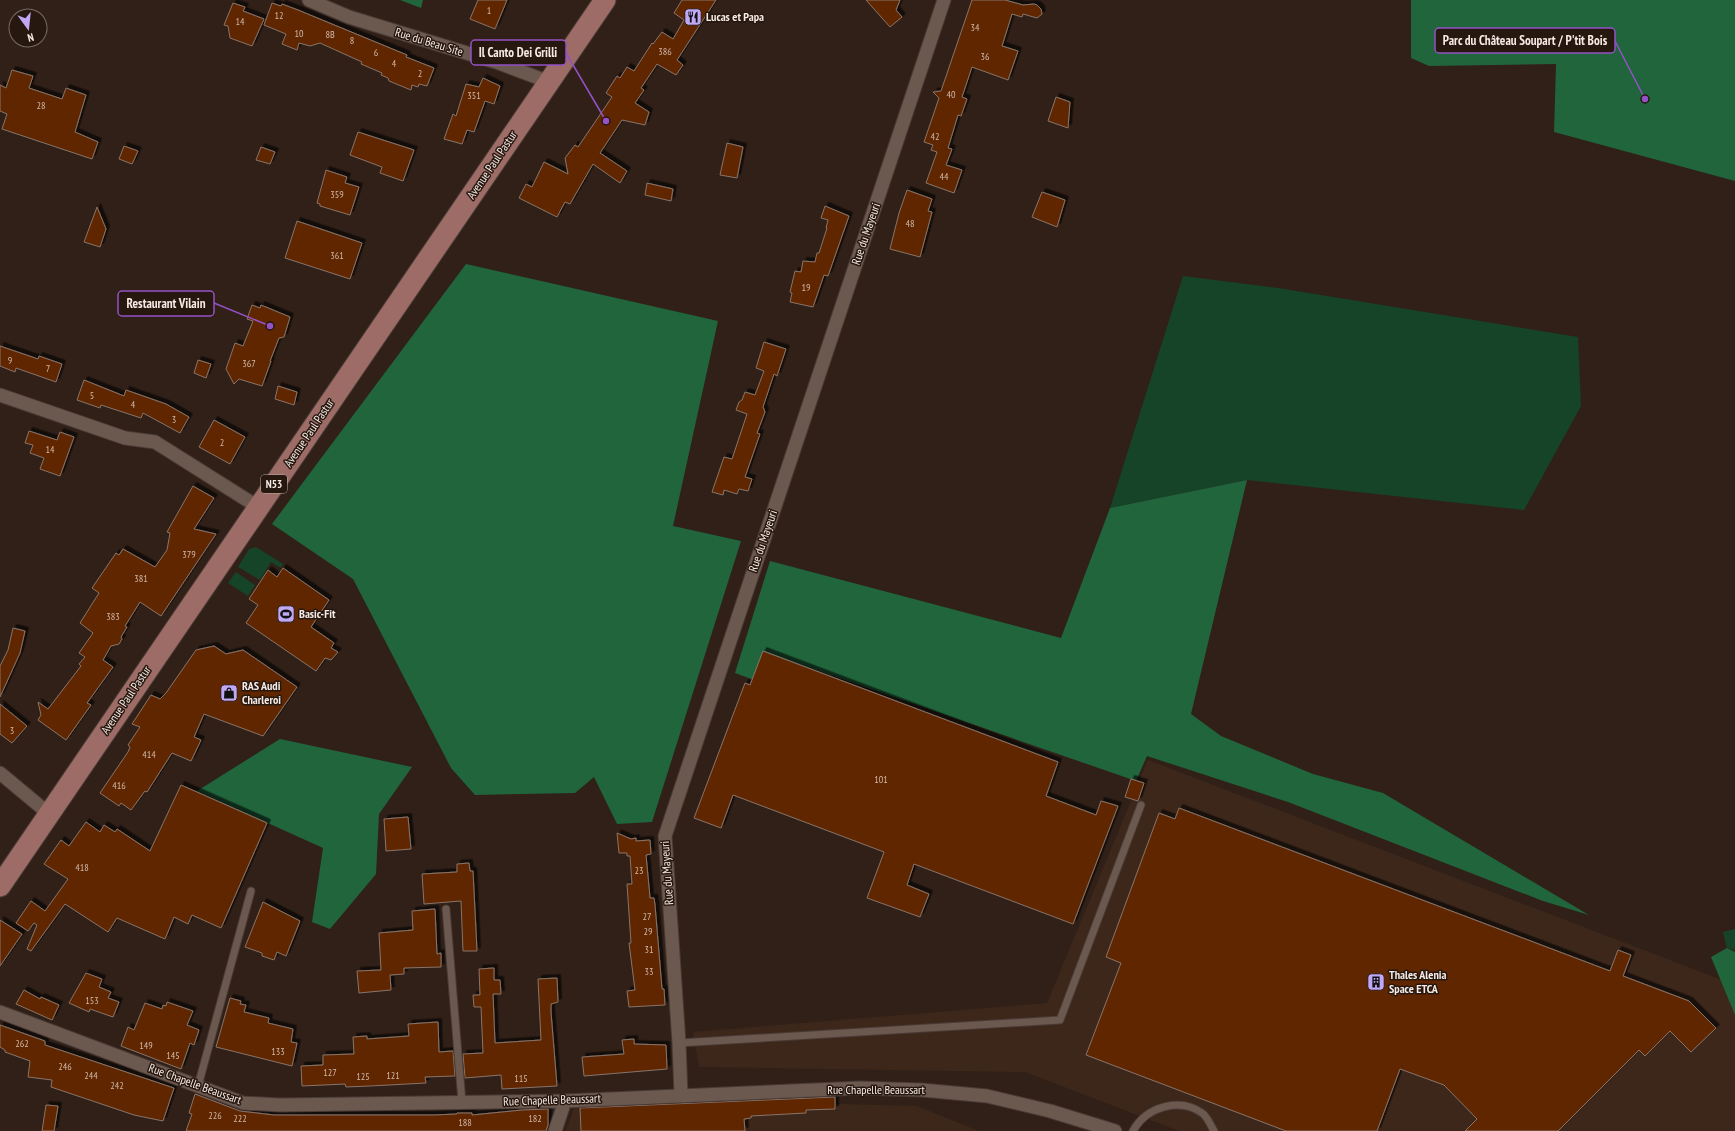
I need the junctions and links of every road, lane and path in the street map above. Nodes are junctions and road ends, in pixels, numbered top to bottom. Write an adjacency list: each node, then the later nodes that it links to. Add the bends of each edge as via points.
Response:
1 (309, 0): 4 (street, Rue du Beau Site, via 348,17 496,62)
2 (605, 0): 4 (main road, Avenue Paul Pastur / N53)
3 (944, 0): 14 (street, Rue du Mayeuri, via 664,836)
4 (549, 82): 6 (main road, Avenue Paul Pastur / N53)
5 (0, 395): 6 (street, via 125,438 155,442)
6 (258, 507): 9 (main road, Avenue Paul Pastur / N53)
7 (0, 772): 9 (street)
8 (1142, 805): 14 (lane, via 1060,1020)
9 (48, 813): 10 (main road, Avenue Paul Pastur / N53)
10 (0, 886)
11 (251, 891): 15 (lane)
12 (446, 909): 18 (lane)
13 (0, 1012): 15 (street, Rue Chapelle Beaussart)
14 (679, 1044): 16 (street, Rue du Mayeuri)
15 (198, 1086): 18 (street, Rue Chapelle Beaussart, via 243,1103 280,1105)
16 (681, 1095): 17 (street, Rue Chapelle Beaussart); 20 (street, Rue Chapelle Beaussart, via 860,1088 922,1090 987,1096 1050,1111)
17 (565, 1101): 18 (street, Rue Chapelle Beaussart); 19 (street)
18 (462, 1102)
19 (555, 1131)
20 (1115, 1131)
21 (1133, 1131): 22 (lane, via 1138,1121 1156,1109 1180,1104 1203,1113)
22 (1214, 1131)

